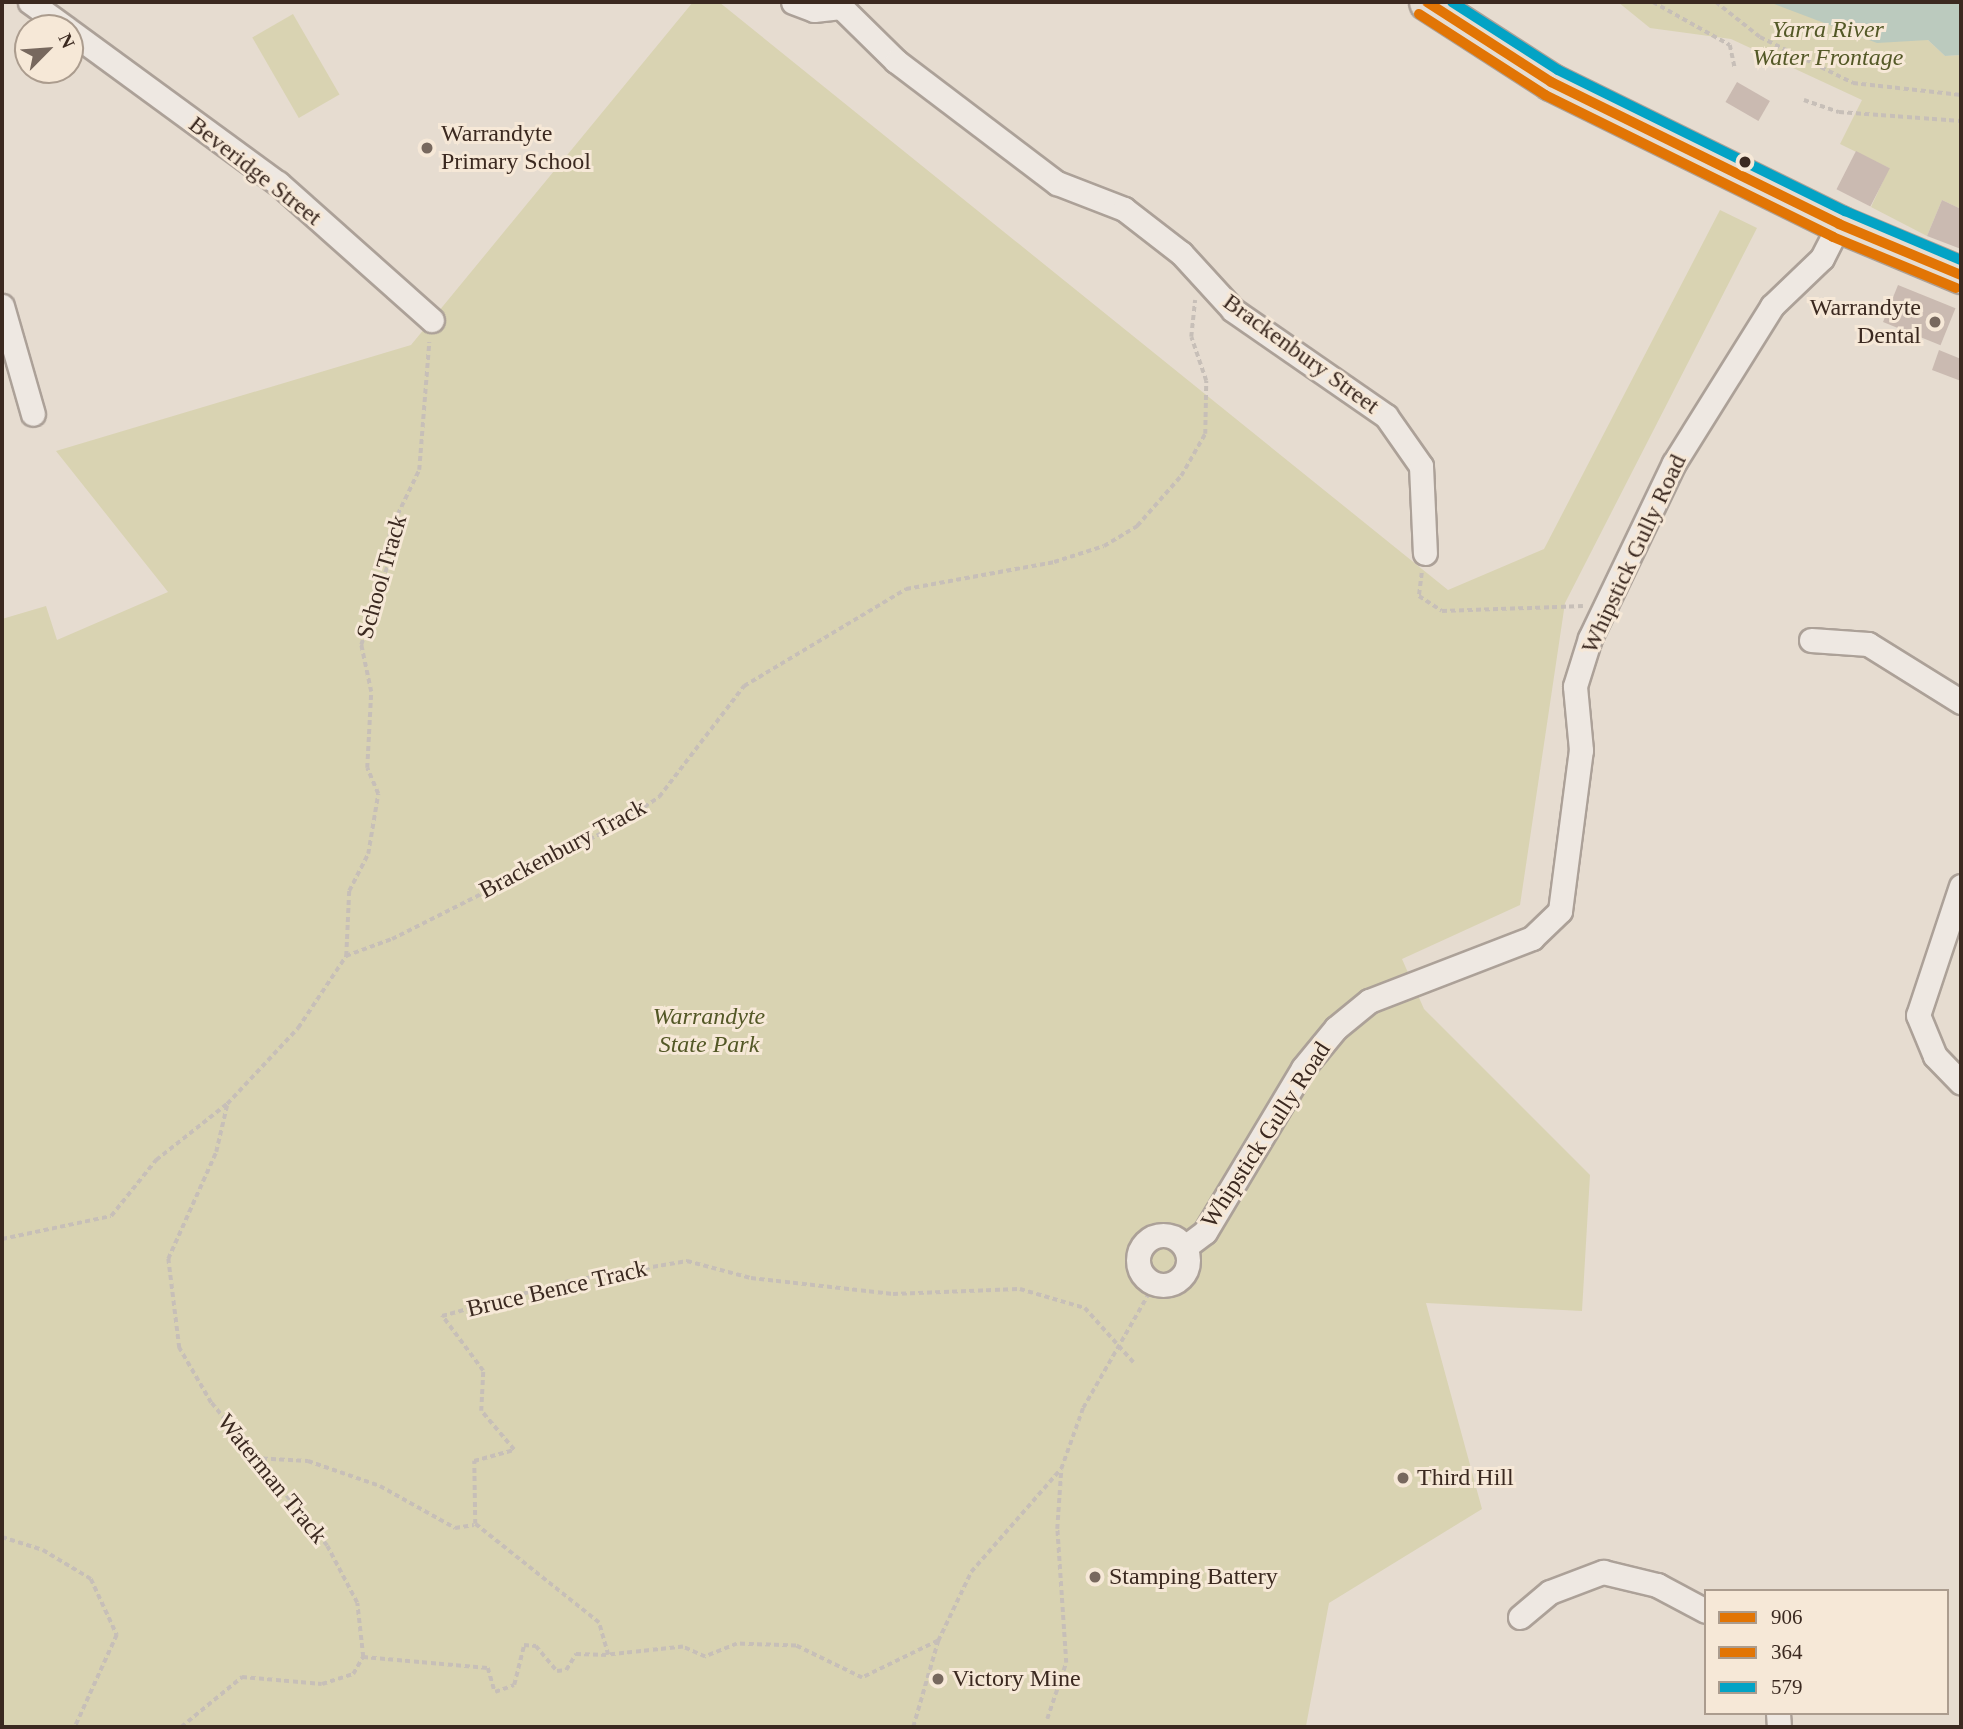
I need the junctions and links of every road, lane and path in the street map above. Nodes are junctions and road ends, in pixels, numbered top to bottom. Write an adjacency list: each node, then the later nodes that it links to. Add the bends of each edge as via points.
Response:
1 (30, 2): 7 (street)
2 (793, 2): 6 (street, Brackenbury Street, via 814,10)
3 (1427, 2): 13 (main road, via 1551,82)
4 (1653, 2): 9 (path, via 1730,45)
5 (1716, 2): 10 (path, via 1760,37 1853,83)
6 (844, 4): 14 (street, Brackenbury Street, via 896,61 1056,183 1124,209)
7 (47, 14)
8 (84, 41): 17 (street, Beveridge Street, via 278,183)
9 (1735, 69)
10 (1961, 94)
11 (1804, 100): 12 (path, via 1839,112)
12 (1961, 121)
13 (1839, 225): 15 (main road); 20 (street, Whipstick Gully Road, via 1822,258 1772,306 1674,463)
14 (1199, 272): 19 (street, Brackenbury Street, via 1233,310 1386,416 1420,466); 24 (path, Brackenbury Track, via 1191,337 1206,381 1205,434 1181,476 1138,526 1104,546 1054,562 906,589 744,686 689,764 659,797 616,826 392,939)
15 (1961, 275)
16 (2, 306): 18 (street)
17 (432, 320): 24 (path, School Track, via 419,470 390,530 388,564 360,645 371,692 368,768 378,794 368,854 349,891)
18 (33, 414)
19 (1425, 553): 20 (path, via 1419,596 1442,611)
20 (1606, 605): 28 (street, Whipstick Gully Road, via 1575,686 1581,750 1560,911 1532,938 1369,1000 1336,1028 1303,1068 1205,1232)
21 (1811, 640): 22 (street, via 1868,644)
22 (1961, 702)
23 (1961, 886): 25 (street, via 1918,1015 1936,1056)
24 (346, 956): 26 (path, via 298,1028)
25 (1961, 1083)
26 (227, 1104): 27 (path, via 156,1160 111,1216); 32 (path, Waterman Track, via 216,1152 168,1259 170,1302 179,1348)
27 (2, 1239)
28 (1185, 1247): 29 (street, Whipstick Gully Road, via 1182,1276); 29 (street, Whipstick Gully Road, via 1163,1235 1147,1241 1139,1264)
29 (1155, 1283): 30 (path)
30 (1122, 1347): 31 (path, Bruce Bence Track); 33 (path, via 1083,1408); 34 (path, Bruce Bence Track, via 1085,1308 1020,1289 893,1294 832,1283 779,1283 687,1261 569,1281 442,1316 483,1371 481,1411 514,1450 474,1461)
31 (1136, 1365)
32 (254, 1458): 34 (path, via 308,1461 380,1486 455,1528); 40 (path, Waterman Track, via 327,1546 357,1603)
33 (1061, 1469): 38 (path, via 971,1572); 41 (path, via 1057,1529 1066,1663)
34 (475, 1524): 39 (path, via 599,1623)
35 (2, 1537): 42 (path, via 43,1550 92,1579 117,1635)
36 (1704, 1610): 37 (street, via 1657,1585 1603,1572 1550,1592)
37 (1521, 1617)
38 (938, 1641): 39 (path, via 862,1678 796,1646 737,1644 705,1657 683,1647); 44 (path)
39 (608, 1655): 40 (path, via 576,1654 566,1670 557,1671 536,1646 524,1645 514,1685 495,1692 488,1668)
40 (363, 1657): 43 (path, via 354,1674 322,1684 242,1677)
41 (1047, 1719)
42 (75, 1727)
43 (181, 1727)
44 (914, 1727)

